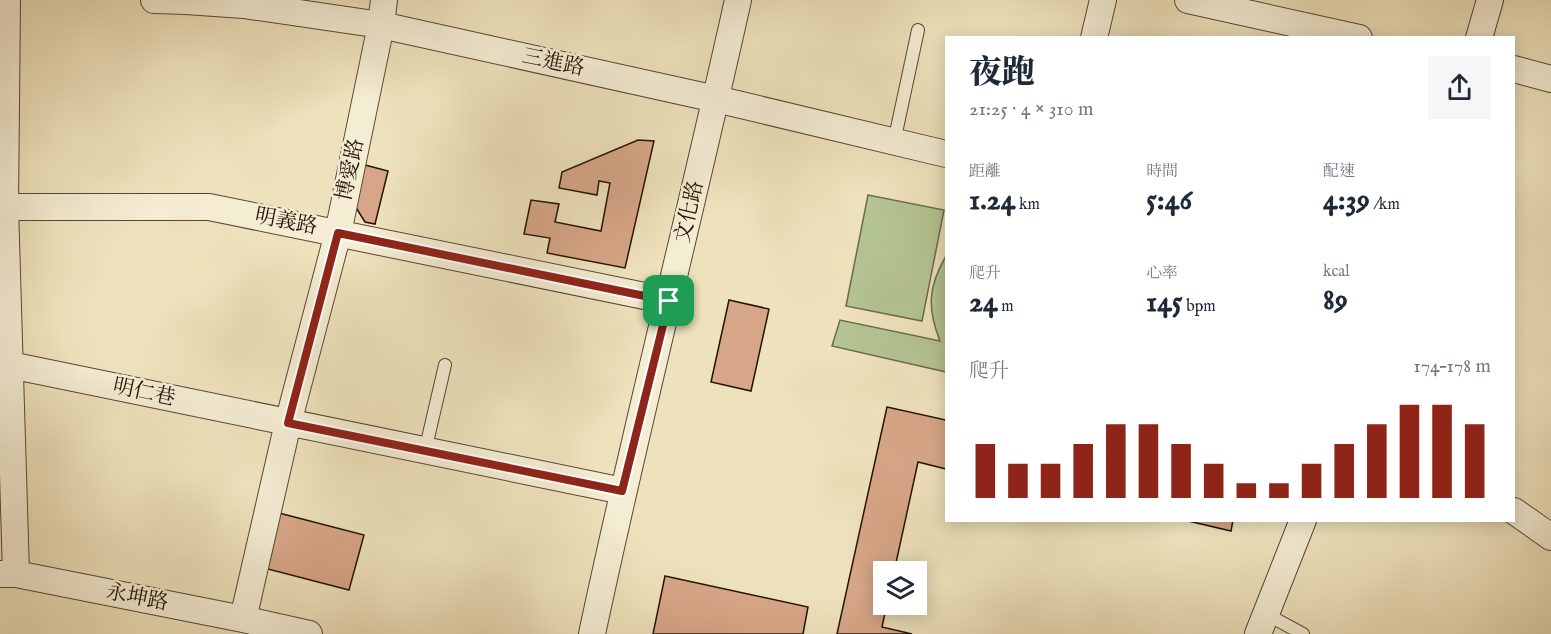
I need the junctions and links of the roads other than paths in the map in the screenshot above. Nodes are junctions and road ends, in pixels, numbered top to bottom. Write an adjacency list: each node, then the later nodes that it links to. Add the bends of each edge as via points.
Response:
1 (7, 0): 17 (street)
2 (154, 0): 7 (street, 三進路)
3 (738, 0): 14 (street, 文化路)
4 (1103, 0): 9 (street)
5 (1188, 0): 10 (street)
6 (1490, 0): 11 (street)
7 (382, 12): 14 (street, 三進路); 18 (street, 博愛路)
8 (918, 30): 15 (lane)
9 (1094, 36)
10 (1350, 36)
11 (1480, 36)
12 (1515, 69): 13 (street)
13 (1551, 79)
14 (716, 99): 15 (street, 三進路); 19 (street, 文化路)
15 (894, 142): 16 (street, 三進路)
16 (945, 154)
17 (5, 207): 18 (street, 明義路, via 209,207); 20 (street)
18 (338, 233): 19 (street, 明義路); 22 (street, 博愛路)
19 (669, 301): 24 (street, 文化路)
20 (5, 364): 22 (street, 明仁巷); 28 (street)
21 (445, 365): 23 (lane)
22 (288, 423): 23 (street, 明仁巷); 29 (street, 博愛路)
23 (424, 451): 24 (street, 明仁巷)
24 (622, 491): 32 (street, 文化路)
25 (1515, 512): 27 (street)
26 (1302, 522): 30 (street)
27 (1551, 537)
28 (8, 574): 29 (street, 永坤路)
29 (243, 619): 31 (street, 永坤路)
30 (1262, 624): 33 (lane)
31 (293, 632)
32 (592, 634)
33 (1303, 634)

